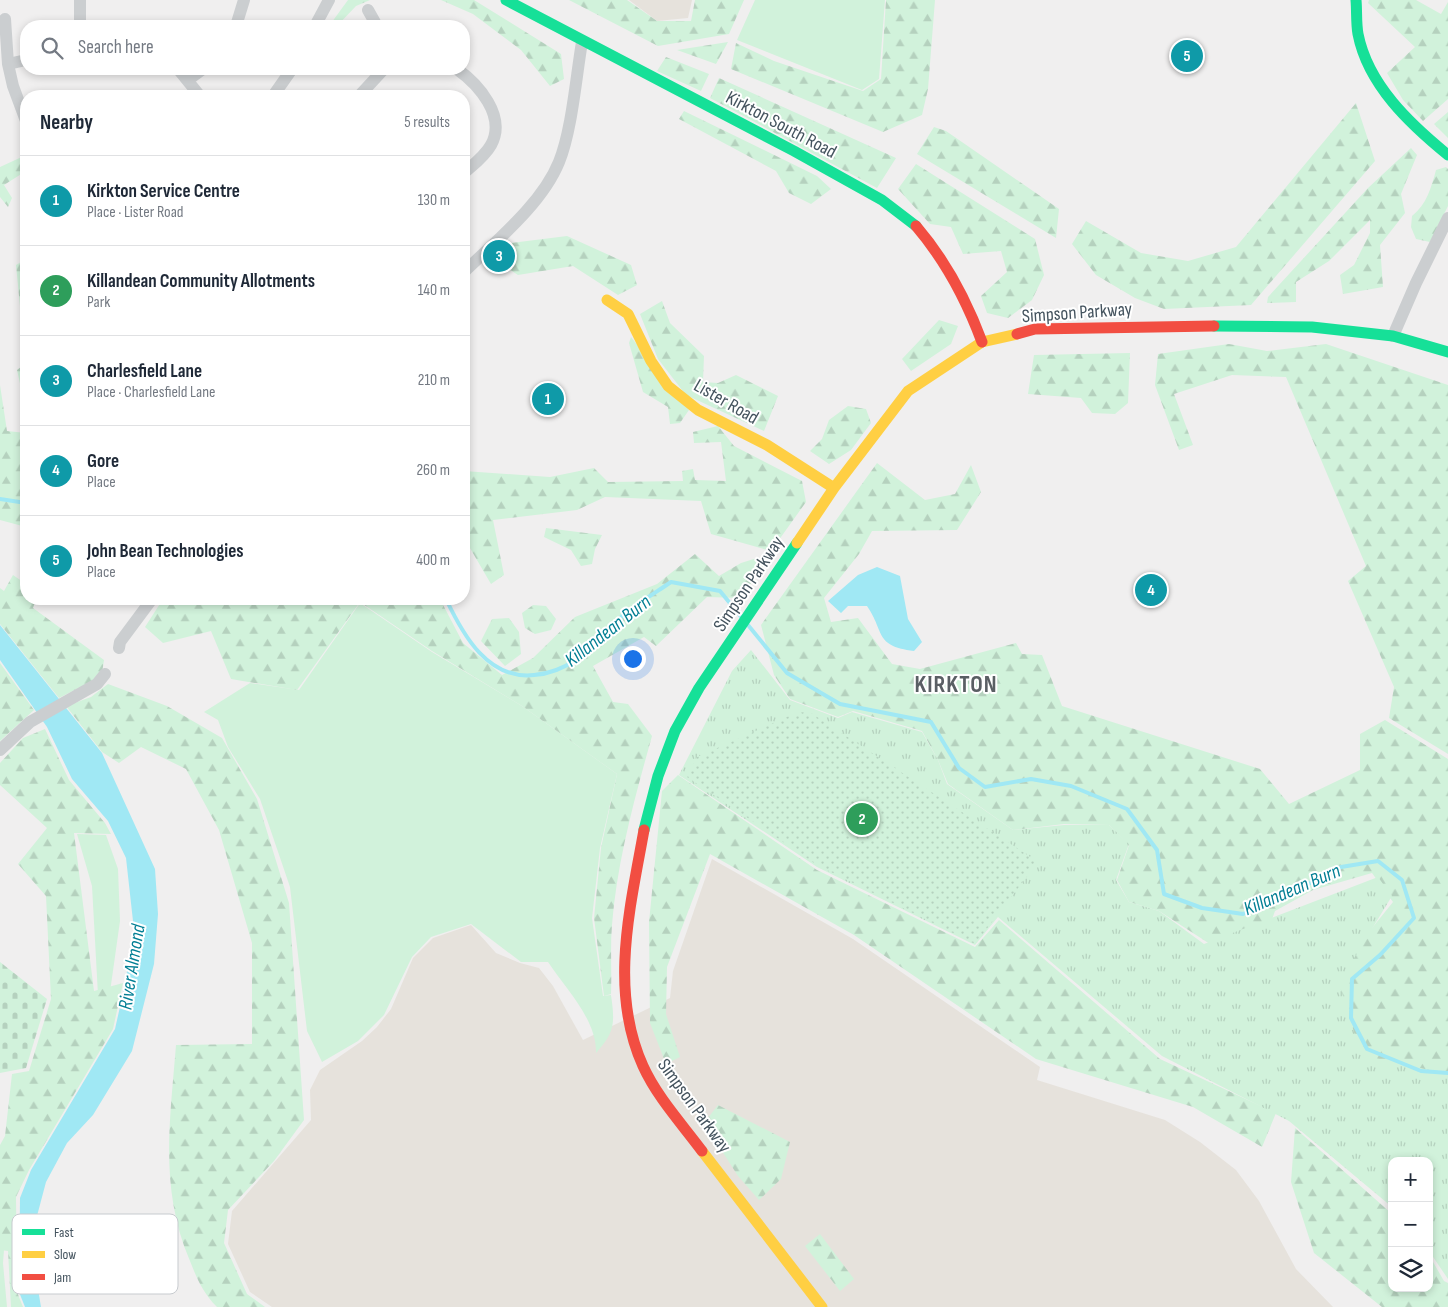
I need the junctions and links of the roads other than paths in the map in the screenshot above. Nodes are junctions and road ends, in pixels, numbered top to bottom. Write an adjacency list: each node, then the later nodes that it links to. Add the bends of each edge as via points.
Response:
1 (80, 0): 8 (street)
2 (244, 0): 9 (street)
3 (329, 0): 10 (street)
4 (506, 0): 12 (main road, Kirkton South Road)
5 (1356, 0): 25 (main road, via 1358,37 1377,83 1418,131)
6 (368, 10): 11 (street)
7 (5, 19): 14 (street)
8 (80, 20)
9 (238, 20)
10 (318, 20)
11 (374, 20)
12 (582, 42): 28 (street, via 559,162 542,194); 31 (main road, Kirkton South Road, via 794,151 882,200 911,221 953,276)
13 (20, 61): 14 (street)
14 (8, 64): 24 (street)
15 (183, 75): 20 (street)
16 (195, 75): 20 (street)
17 (288, 75): 22 (street)
18 (378, 75): 23 (street)
19 (463, 75): 26 (street, via 486,98 495,122 492,144)
20 (188, 80): 21 (street)
21 (196, 90)
22 (277, 90)
23 (365, 90)
24 (20, 105)
25 (1448, 155)
26 (470, 167)
27 (1448, 218): 30 (street)
28 (470, 266)
29 (607, 300): 33 (main road, Lister Road, via 628,314 651,361 668,386 698,410 767,445)
30 (1393, 336): 31 (main road, Simpson Parkway, via 1312,327 1151,326 1035,329); 32 (main road, Simpson Parkway)
31 (982, 342): 33 (main road, Simpson Parkway, via 908,392)
32 (1448, 352)
33 (834, 488): 38 (main road, Simpson Parkway, via 699,688 675,731 658,776 631,900 623,975 628,1021 644,1068 666,1104)
34 (148, 605): 35 (street)
35 (118, 648)
36 (105, 674): 37 (street, via 97,684 30,722)
37 (0, 750)
38 (822, 1307)

